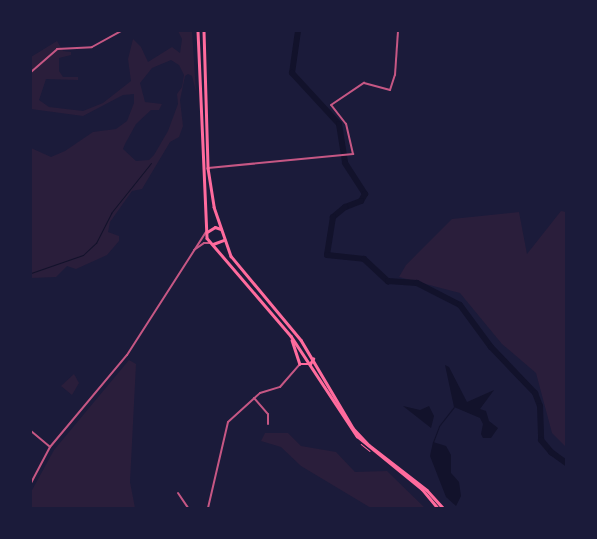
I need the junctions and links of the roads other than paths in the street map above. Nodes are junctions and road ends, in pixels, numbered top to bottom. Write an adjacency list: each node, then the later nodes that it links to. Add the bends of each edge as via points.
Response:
1 (120, 31): 5 (street, via 92,47 57,50)
2 (198, 31): 8 (main road)
3 (204, 31): 6 (main road)
4 (398, 31): 6 (street, via 395,75 390,90 364,83 331,105 346,124 353,154)
5 (31, 72)
6 (208, 168): 7 (main road)
7 (221, 229): 8 (main road, via 215,227); 9 (main road)
8 (206, 232): 10 (main road); 11 (street)
9 (224, 240): 10 (main road, via 220,244); 14 (main road, via 231,256)
10 (211, 243): 11 (street, via 204,243); 12 (main road)
11 (192, 252): 20 (street, via 120,366)
12 (291, 336): 13 (main road); 15 (main road)
13 (307, 359): 14 (main road); 15 (main road); 16 (main road)
14 (313, 359): 16 (main road); 22 (main road, via 353,428 369,445)
15 (300, 364): 16 (main road); 17 (street, via 280,387)
16 (310, 364): 22 (main road, via 357,436)
17 (254, 398): 18 (street, via 268,414); 25 (street, via 228,422)
18 (268, 424)
19 (31, 431): 20 (street)
20 (50, 447): 21 (street)
21 (31, 483)
22 (427, 491): 26 (main road); 27 (main road)
23 (178, 493): 24 (street)
24 (188, 508)
25 (208, 508)
26 (438, 508)
27 (443, 508)

